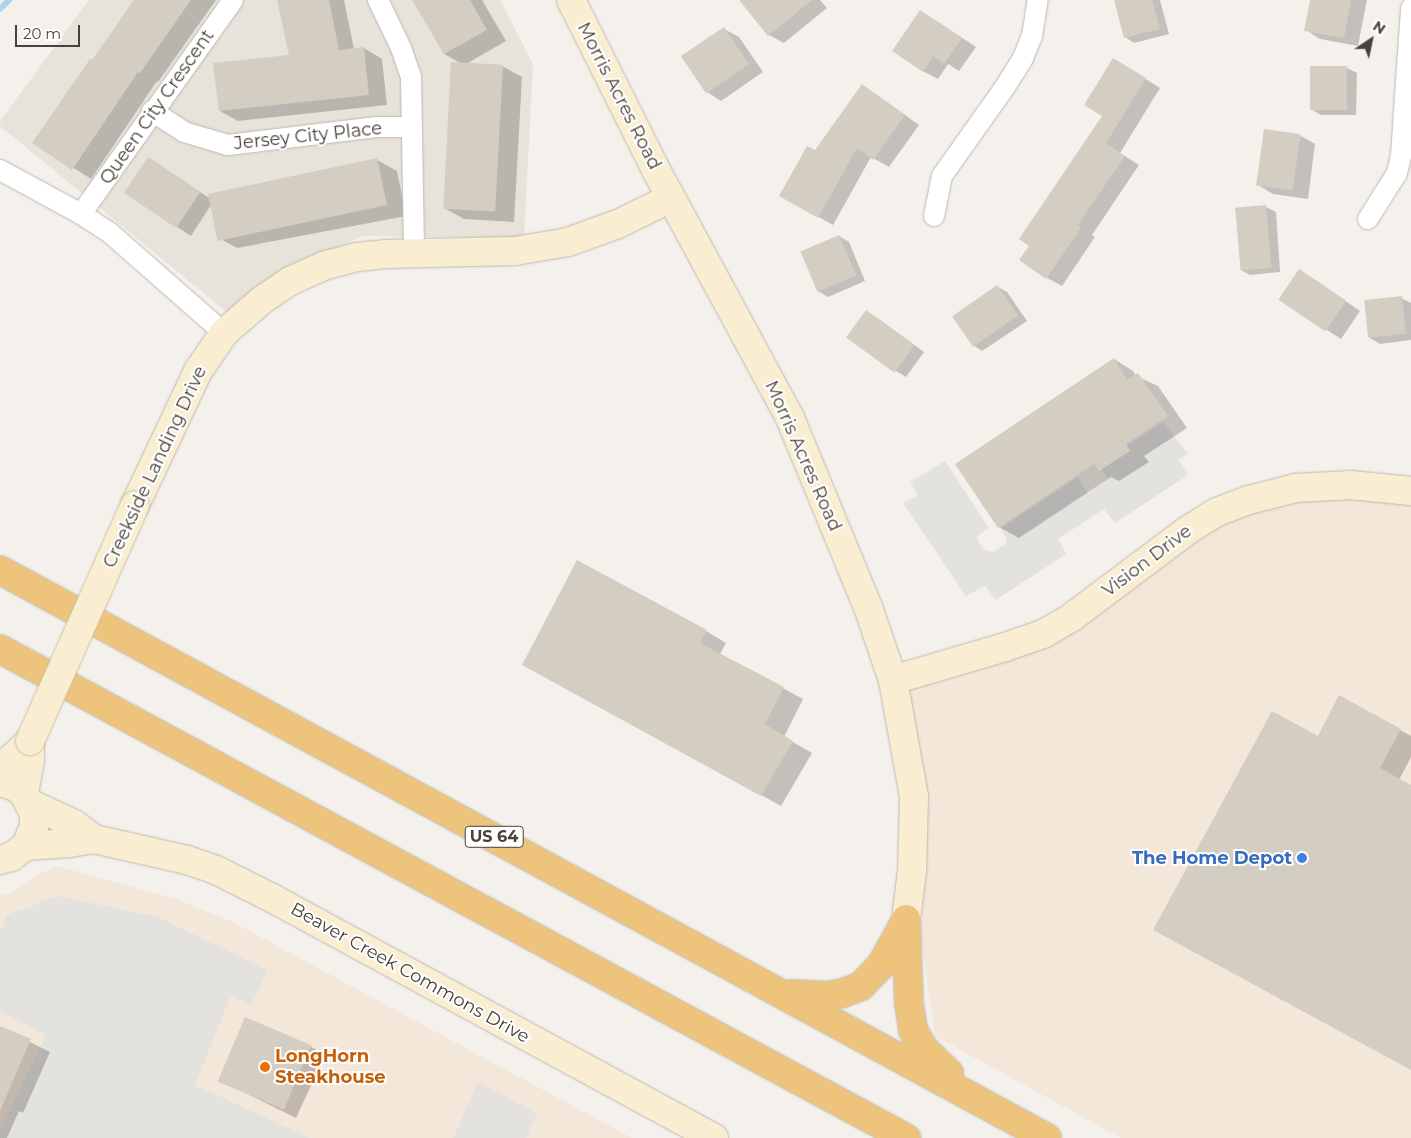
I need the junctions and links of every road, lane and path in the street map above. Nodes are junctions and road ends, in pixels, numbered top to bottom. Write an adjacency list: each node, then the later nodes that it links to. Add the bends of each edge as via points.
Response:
1 (234, 0): 6 (street, Queen City Crescent)
2 (378, 0): 7 (street, via 411,77)
3 (1038, 0): 11 (street, via 1032,36 1023,58 942,176)
4 (579, 3): 9 (street, Morris Acres Road)
5 (1411, 8): 12 (street, via 1401,156 1397,173)
6 (152, 111): 7 (street, Jersey City Place, via 184,132 228,145 378,127); 10 (street, Queen City Crescent)
7 (412, 127): 13 (street)
8 (0, 170): 10 (street)
9 (671, 198): 13 (street, Creekside Landing Drive, via 618,224 568,242 515,251); 18 (street, Morris Acres Road, via 790,418 868,606)
10 (81, 214): 14 (street, via 110,233)
11 (934, 216)
12 (1368, 219)
13 (414, 253): 14 (street, Creekside Landing Drive, via 358,257 323,266 290,281)
14 (224, 333): 19 (street, Creekside Landing Drive, bridge, via 198,371)
15 (1411, 491): 18 (street, Vision Drive, via 1351,485 1296,488 1249,500 1217,512 1188,530 1072,617 1043,634)
16 (0, 570): 27 (highway, US 64)
17 (0, 649): 30 (highway)
18 (893, 680): 26 (street, Morris Acres Road, via 914,797 912,870)
19 (30, 741): 20 (street, Creekside Landing Drive); 22 (street, Creekside Landing Drive)
20 (0, 770)
21 (0, 782): 22 (street, Beaver Creek Commons Drive, via 16,787)
22 (27, 799): 23 (street, Beaver Creek Commons Drive, via 74,824); 24 (street, Creekside Landing Drive, via 34,826)
23 (94, 839): 24 (street, Beaver Creek Commons Drive); 29 (street, Beaver Creek Commons Drive, via 187,860 245,883)
24 (26, 846): 25 (street, via 11,857)
25 (0, 860)
26 (906, 919): 27 (highway, via 882,964 861,986 826,996); 28 (highway, via 912,1030 933,1059)
27 (782, 993): 28 (highway, US 64)
28 (987, 1105): 31 (highway, US 64)
29 (714, 1138)
30 (906, 1138)
31 (1047, 1138)

